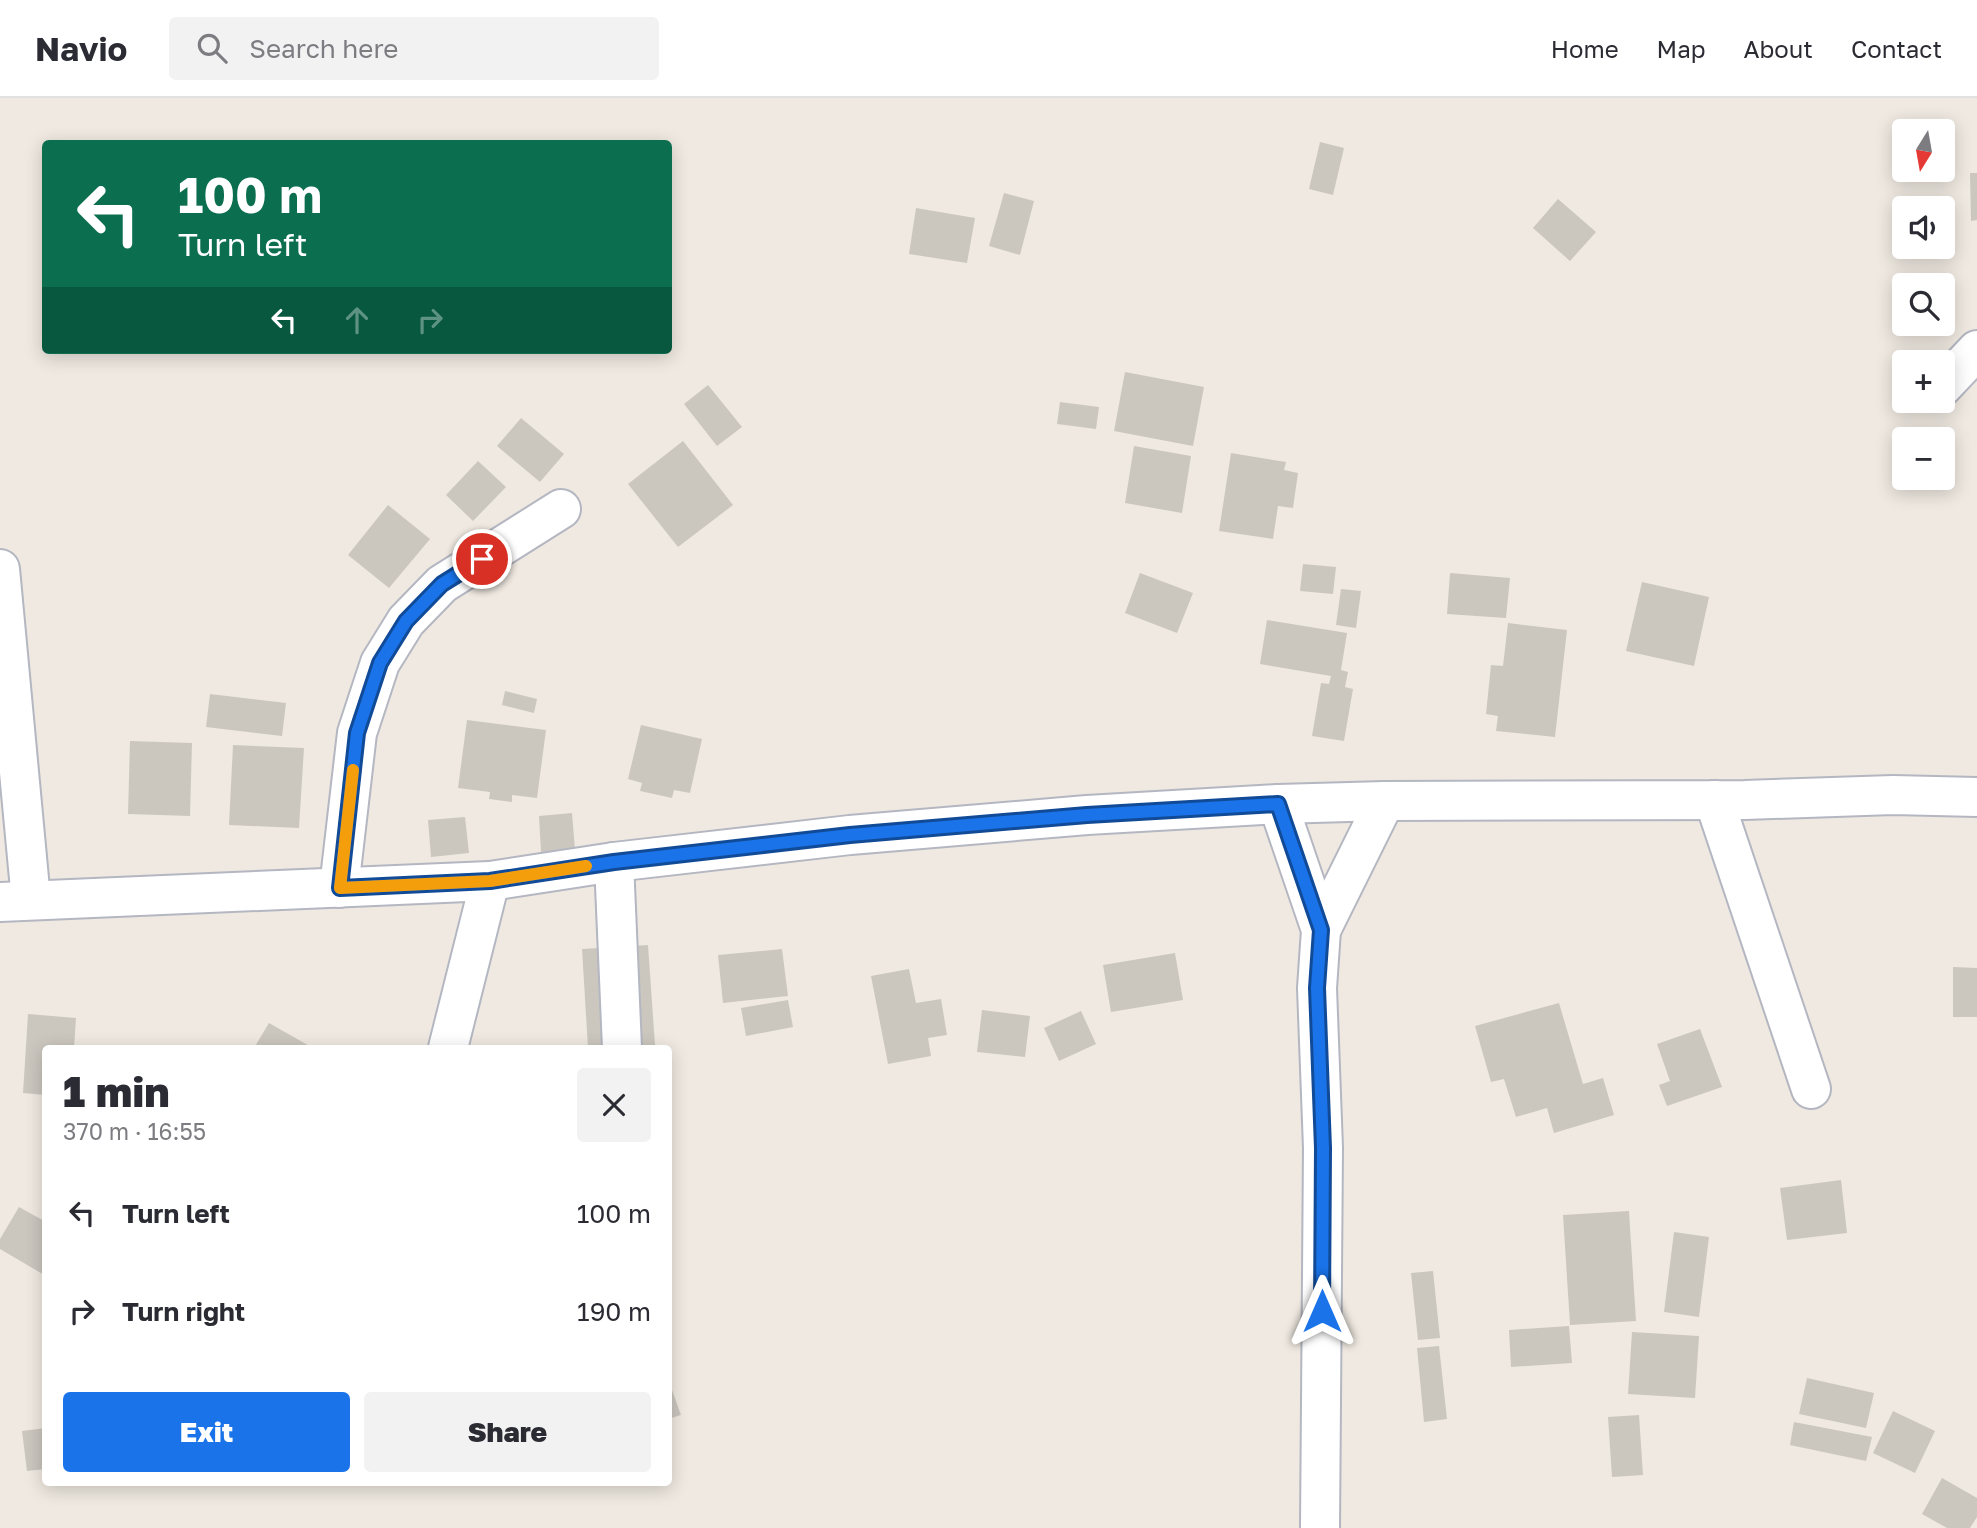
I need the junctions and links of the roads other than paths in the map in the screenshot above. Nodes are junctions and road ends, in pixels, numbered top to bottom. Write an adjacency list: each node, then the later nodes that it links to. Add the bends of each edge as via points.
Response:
1 (1977, 350): 2 (street)
2 (1955, 373)
3 (561, 509): 11 (street, via 442,584 406,621 380,663 357,733)
4 (0, 569): 12 (street)
5 (1977, 797): 6 (street)
6 (1714, 800): 7 (street); 16 (street)
7 (1385, 801): 8 (street); 13 (street)
8 (1278, 804): 9 (street, via 864,834); 13 (street)
9 (614, 862): 10 (street); 15 (street)
10 (490, 881): 11 (street); 14 (street)
11 (340, 888): 12 (street)
12 (15, 901)
13 (1321, 930): 17 (street, via 1317,988 1323,1148)
14 (449, 1045)
15 (622, 1045)
16 (1811, 1089)
17 (1320, 1528)

